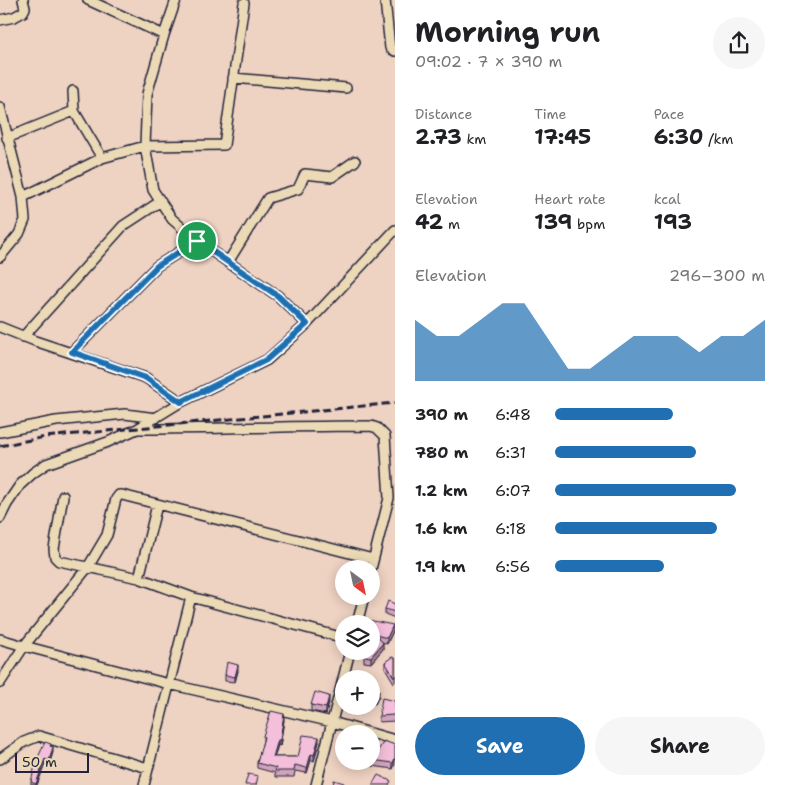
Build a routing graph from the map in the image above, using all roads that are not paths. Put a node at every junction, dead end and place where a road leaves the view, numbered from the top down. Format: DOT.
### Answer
graph roads {
  1 [pos="23,0"];
  2 [pos="88,0"];
  3 [pos="176,0"];
  4 [pos="385,0"];
  5 [pos="244,3"];
  6 [pos="0,20"];
  7 [pos="164,35"];
  8 [pos="395,51"];
  9 [pos="233,78"];
  10 [pos="346,88"];
  11 [pos="73,91"];
  12 [pos="0,107"];
  13 [pos="74,111"];
  14 [pos="7,138"];
  15 [pos="146,146"];
  16 [pos="102,158"];
  17 [pos="354,161"];
  18 [pos="23,197"];
  19 [pos="161,201"];
  20 [pos="395,230"];
  21 [pos="197,241"];
  22 [pos="0,257"];
  23 [pos="228,262"];
  24 [pos="307,324"];
  25 [pos="0,328"];
  26 [pos="23,336"];
  27 [pos="72,352"];
  28 [pos="181,402"];
  29 [pos="156,418"];
  30 [pos="137,429"];
  31 [pos="0,432"];
  32 [pos="62,496"];
  33 [pos="157,505"];
  34 [pos="0,518"];
  35 [pos="357,560"];
  36 [pos="373,560"];
  37 [pos="88,567"];
  38 [pos="139,578"];
  39 [pos="191,597"];
  40 [pos="335,636"];
  41 [pos="0,639"];
  42 [pos="24,646"];
  43 [pos="348,660"];
  44 [pos="0,683"];
  45 [pos="169,684"];
  46 [pos="332,722"];
  47 [pos="395,740"];
  48 [pos="0,759"];
  49 [pos="148,768"];
  50 [pos="144,785"];
  51 [pos="316,785"];
  1 -- 6 [label="street"];
  2 -- 7 [label="street"];
  3 -- 7 [label="street"];
  4 -- 8 [label="street"];
  5 -- 9 [label="street"];
  7 -- 15 [label="street"];
  9 -- 10 [label="street"];
  9 -- 15 [label="street"];
  11 -- 13 [label="street"];
  12 -- 14 [label="street"];
  13 -- 14 [label="street"];
  13 -- 16 [label="street"];
  14 -- 18 [label="street"];
  15 -- 16 [label="street"];
  15 -- 19 [label="street"];
  16 -- 18 [label="street"];
  17 -- 23 [label="street"];
  18 -- 22 [label="street"];
  19 -- 21 [label="street"];
  19 -- 26 [label="street"];
  20 -- 24 [label="street"];
  21 -- 23 [label="street"];
  21 -- 27 [label="street"];
  23 -- 24 [label="street"];
  24 -- 28 [label="street"];
  25 -- 26 [label="street"];
  26 -- 27 [label="street"];
  27 -- 28 [label="street"];
  28 -- 29 [label="street"];
  29 -- 30 [label="street"];
  29 -- 31 [label="street"];
  30 -- 34 [label="street"];
  30 -- 36 [label="street"];
  32 -- 37 [label="street"];
  33 -- 35 [label="street"];
  33 -- 37 [label="street"];
  33 -- 38 [label="street"];
  37 -- 38 [label="street"];
  37 -- 42 [label="street"];
  38 -- 39 [label="street"];
  39 -- 40 [label="street"];
  39 -- 45 [label="street"];
  41 -- 42 [label="street"];
  42 -- 44 [label="street"];
  42 -- 45 [label="street"];
  43 -- 46 [label="street"];
  45 -- 46 [label="street"];
  45 -- 49 [label="street"];
  46 -- 47 [label="street"];
  46 -- 51 [label="street"];
  48 -- 49 [label="street"];
  49 -- 50 [label="street"];
}
